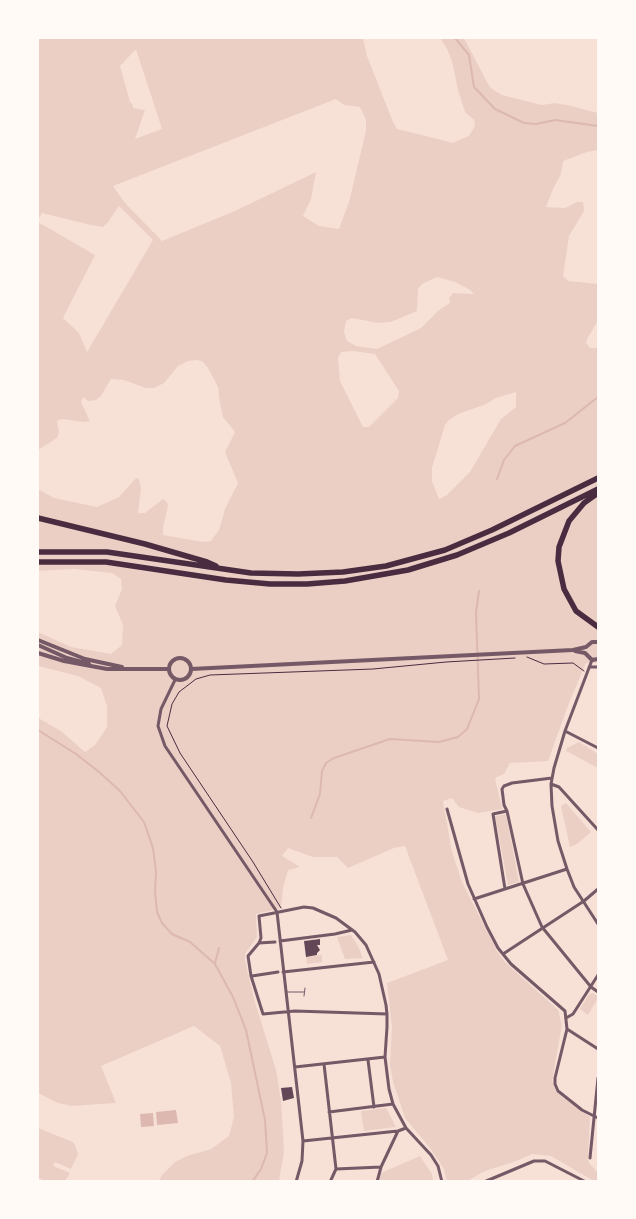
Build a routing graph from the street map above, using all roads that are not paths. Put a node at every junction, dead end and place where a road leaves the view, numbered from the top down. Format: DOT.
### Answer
graph roads {
  1 [pos="598,478"];
  2 [pos="598,489"];
  3 [pos="598,493"];
  4 [pos="38,518"];
  5 [pos="38,552"];
  6 [pos="38,562"];
  7 [pos="222,569"];
  8 [pos="598,628"];
  9 [pos="38,640"];
  10 [pos="598,642"];
  11 [pos="38,645"];
  12 [pos="586,647"];
  13 [pos="573,650"];
  14 [pos="38,653"];
  15 [pos="585,653"];
  16 [pos="592,660"];
  17 [pos="598,660"];
  18 [pos="589,667"];
  19 [pos="598,667"];
  20 [pos="103,668"];
  21 [pos="169,669"];
  22 [pos="191,669"];
  23 [pos="134,670"];
  24 [pos="175,680"];
  25 [pos="565,732"];
  26 [pos="598,748"];
  27 [pos="552,778"];
  28 [pos="551,784"];
  29 [pos="447,809"];
  30 [pos="507,811"];
  31 [pos="598,830"];
  32 [pos="568,869"];
  33 [pos="522,884"];
  34 [pos="506,889"];
  35 [pos="598,889"];
  36 [pos="474,899"];
  37 [pos="584,901"];
  38 [pos="277,912"];
  39 [pos="598,924"];
  40 [pos="542,927"];
  41 [pos="353,930"];
  42 [pos="280,941"];
  43 [pos="275,942"];
  44 [pos="259,943"];
  45 [pos="503,954"];
  46 [pos="374,962"];
  47 [pos="278,972"];
  48 [pos="283,972"];
  49 [pos="598,975"];
  50 [pos="251,976"];
  51 [pos="591,987"];
  52 [pos="305,988"];
  53 [pos="286,992"];
  54 [pos="304,992"];
  55 [pos="598,992"];
  56 [pos="304,996"];
  57 [pos="288,1012"];
  58 [pos="387,1014"];
  59 [pos="566,1018"];
  60 [pos="567,1028"];
  61 [pos="598,1049"];
  62 [pos="385,1056"];
  63 [pos="368,1060"];
  64 [pos="324,1064"];
  65 [pos="294,1067"];
  66 [pos="598,1078"];
  67 [pos="393,1104"];
  68 [pos="374,1107"];
  69 [pos="329,1112"];
  70 [pos="597,1118"];
  71 [pos="406,1128"];
  72 [pos="398,1131"];
  73 [pos="332,1138"];
  74 [pos="303,1141"];
  75 [pos="590,1158"];
  76 [pos="380,1168"];
  77 [pos="336,1169"];
  78 [pos="296,1182"];
  79 [pos="330,1182"];
  80 [pos="377,1182"];
  81 [pos="442,1182"];
  82 [pos="484,1182"];
  83 [pos="586,1182"];
  1 -- 7 [label="highway"];
  2 -- 6 [label="highway"];
  3 -- 8 [label="highway"];
  4 -- 7 [label="highway"];
  5 -- 7 [label="highway"];
  9 -- 23 [label="street"];
  10 -- 12 [label="street"];
  11 -- 20 [label="street"];
  12 -- 13 [label="street"];
  12 -- 15 [label="street"];
  13 -- 15 [label="street"];
  13 -- 22 [label="street"];
  14 -- 20 [label="street"];
  15 -- 16 [label="street"];
  16 -- 17 [label="street"];
  16 -- 18 [label="street"];
  18 -- 19 [label="street"];
  18 -- 25 [label="street"];
  20 -- 23 [label="street"];
  21 -- 22 [label="street"];
  21 -- 23 [label="street"];
  21 -- 24 [label="street"];
  22 -- 24 [label="street"];
  24 -- 38 [label="street"];
  25 -- 26 [label="street"];
  25 -- 27 [label="street"];
  27 -- 28 [label="street"];
  27 -- 30 [label="street"];
  28 -- 31 [label="street"];
  28 -- 32 [label="street"];
  29 -- 36 [label="street"];
  30 -- 33 [label="street"];
  30 -- 34 [label="street"];
  32 -- 33 [label="street"];
  32 -- 37 [label="street"];
  33 -- 34 [label="street"];
  33 -- 40 [label="street"];
  34 -- 36 [label="street"];
  35 -- 37 [label="street"];
  36 -- 45 [label="street"];
  37 -- 39 [label="street"];
  37 -- 40 [label="street"];
  38 -- 41 [label="street"];
  38 -- 42 [label="street"];
  38 -- 44 [label="street"];
  40 -- 45 [label="street"];
  40 -- 51 [label="street"];
  41 -- 42 [label="street"];
  41 -- 46 [label="street"];
  42 -- 48 [label="street"];
  43 -- 44 [label="street"];
  44 -- 50 [label="street"];
  45 -- 59 [label="street"];
  46 -- 48 [label="street"];
  46 -- 58 [label="street"];
  47 -- 50 [label="street"];
  48 -- 53 [label="street"];
  49 -- 51 [label="street"];
  50 -- 57 [label="street"];
  51 -- 55 [label="street"];
  51 -- 59 [label="street"];
  52 -- 54 [label="lane"];
  53 -- 54 [label="lane"];
  53 -- 57 [label="street"];
  54 -- 56 [label="lane"];
  57 -- 58 [label="street"];
  57 -- 65 [label="street"];
  58 -- 62 [label="street"];
  59 -- 60 [label="street"];
  60 -- 61 [label="street"];
  60 -- 70 [label="street"];
  62 -- 63 [label="street"];
  62 -- 67 [label="street"];
  63 -- 64 [label="street"];
  63 -- 68 [label="street"];
  64 -- 65 [label="street"];
  64 -- 69 [label="street"];
  65 -- 74 [label="street"];
  66 -- 70 [label="street"];
  67 -- 68 [label="street"];
  67 -- 71 [label="street"];
  68 -- 69 [label="street"];
  69 -- 73 [label="street"];
  70 -- 75 [label="street"];
  71 -- 72 [label="street"];
  71 -- 81 [label="street"];
  72 -- 73 [label="street"];
  72 -- 76 [label="street"];
  73 -- 74 [label="street"];
  73 -- 77 [label="street"];
  74 -- 78 [label="street"];
  76 -- 77 [label="street"];
  76 -- 80 [label="street"];
  77 -- 79 [label="street"];
  82 -- 83 [label="street"];
}
